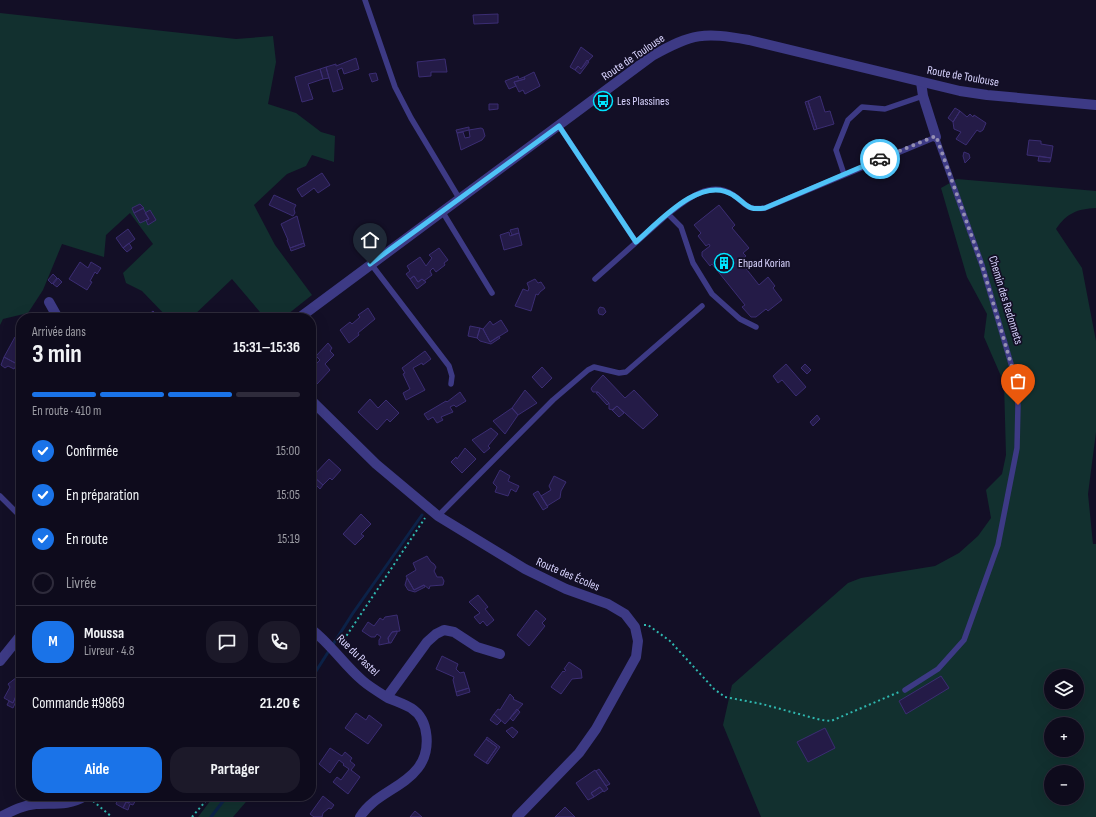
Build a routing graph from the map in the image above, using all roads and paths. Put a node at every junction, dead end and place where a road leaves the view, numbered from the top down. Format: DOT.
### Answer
graph roads {
  1 [pos="365,0"];
  2 [pos="921,82"];
  3 [pos="923,96"];
  4 [pos="1096,105"];
  5 [pos="559,126"];
  6 [pos="936,136"];
  7 [pos="844,174"];
  8 [pos="459,198"];
  9 [pos="442,211"];
  10 [pos="668,214"];
  11 [pos="636,242"];
  12 [pos="370,264"];
  13 [pos="595,279"];
  14 [pos="492,293"];
  15 [pos="49,302"];
  16 [pos="702,306"];
  17 [pos="55,313"];
  18 [pos="306,313"];
  19 [pos="756,327"];
  20 [pos="451,384"];
  21 [pos="316,405"];
  22 [pos="0,496"];
  23 [pos="16,512"];
  24 [pos="434,513"];
  25 [pos="635,627"];
  26 [pos="316,634"];
  27 [pos="16,642"];
  28 [pos="333,649"];
  29 [pos="500,654"];
  30 [pos="0,661"];
  31 [pos="905,690"];
  32 [pos="387,697"];
  33 [pos="78,801"];
  34 [pos="93,801"];
  35 [pos="206,801"];
  36 [pos="0,817"];
  37 [pos="112,817"];
  38 [pos="192,817"];
  39 [pos="360,817"];
  40 [pos="517,817"];
  1 -- 8 [label="lane"];
  2 -- 3 [label="street, Chemin des Redonnets"];
  2 -- 4 [label="street, Route de Toulouse"];
  2 -- 5 [label="street, Route de Toulouse"];
  3 -- 6 [label="street, Chemin des Redonnets"];
  3 -- 7 [label="lane"];
  5 -- 8 [label="street, Route de Toulouse"];
  5 -- 11 [label="lane"];
  6 -- 7 [label="lane"];
  6 -- 31 [label="lane, Chemin des Redonnets"];
  7 -- 10 [label="lane"];
  8 -- 9 [label="street, Route de Toulouse"];
  9 -- 12 [label="street, Route de Toulouse"];
  9 -- 14 [label="lane"];
  10 -- 11 [label="lane"];
  10 -- 19 [label="lane"];
  11 -- 13 [label="lane"];
  12 -- 18 [label="street, Route de Toulouse"];
  12 -- 20 [label="lane"];
  15 -- 17 [label="street"];
  16 -- 24 [label="lane"];
  21 -- 24 [label="street, Route des Écoles"];
  22 -- 23 [label="lane"];
  24 -- 25 [label="street, Route des Écoles"];
  24 -- 28 [label="path"];
  25 -- 31 [label="path"];
  25 -- 40 [label="street"];
  26 -- 28 [label="street, Rue du Pastel"];
  27 -- 30 [label="street"];
  28 -- 32 [label="street, Rue du Pastel"];
  29 -- 32 [label="street"];
  32 -- 39 [label="street, Rue du Pastel"];
  33 -- 36 [label="street"];
  34 -- 37 [label="path"];
  35 -- 38 [label="path"];
}
